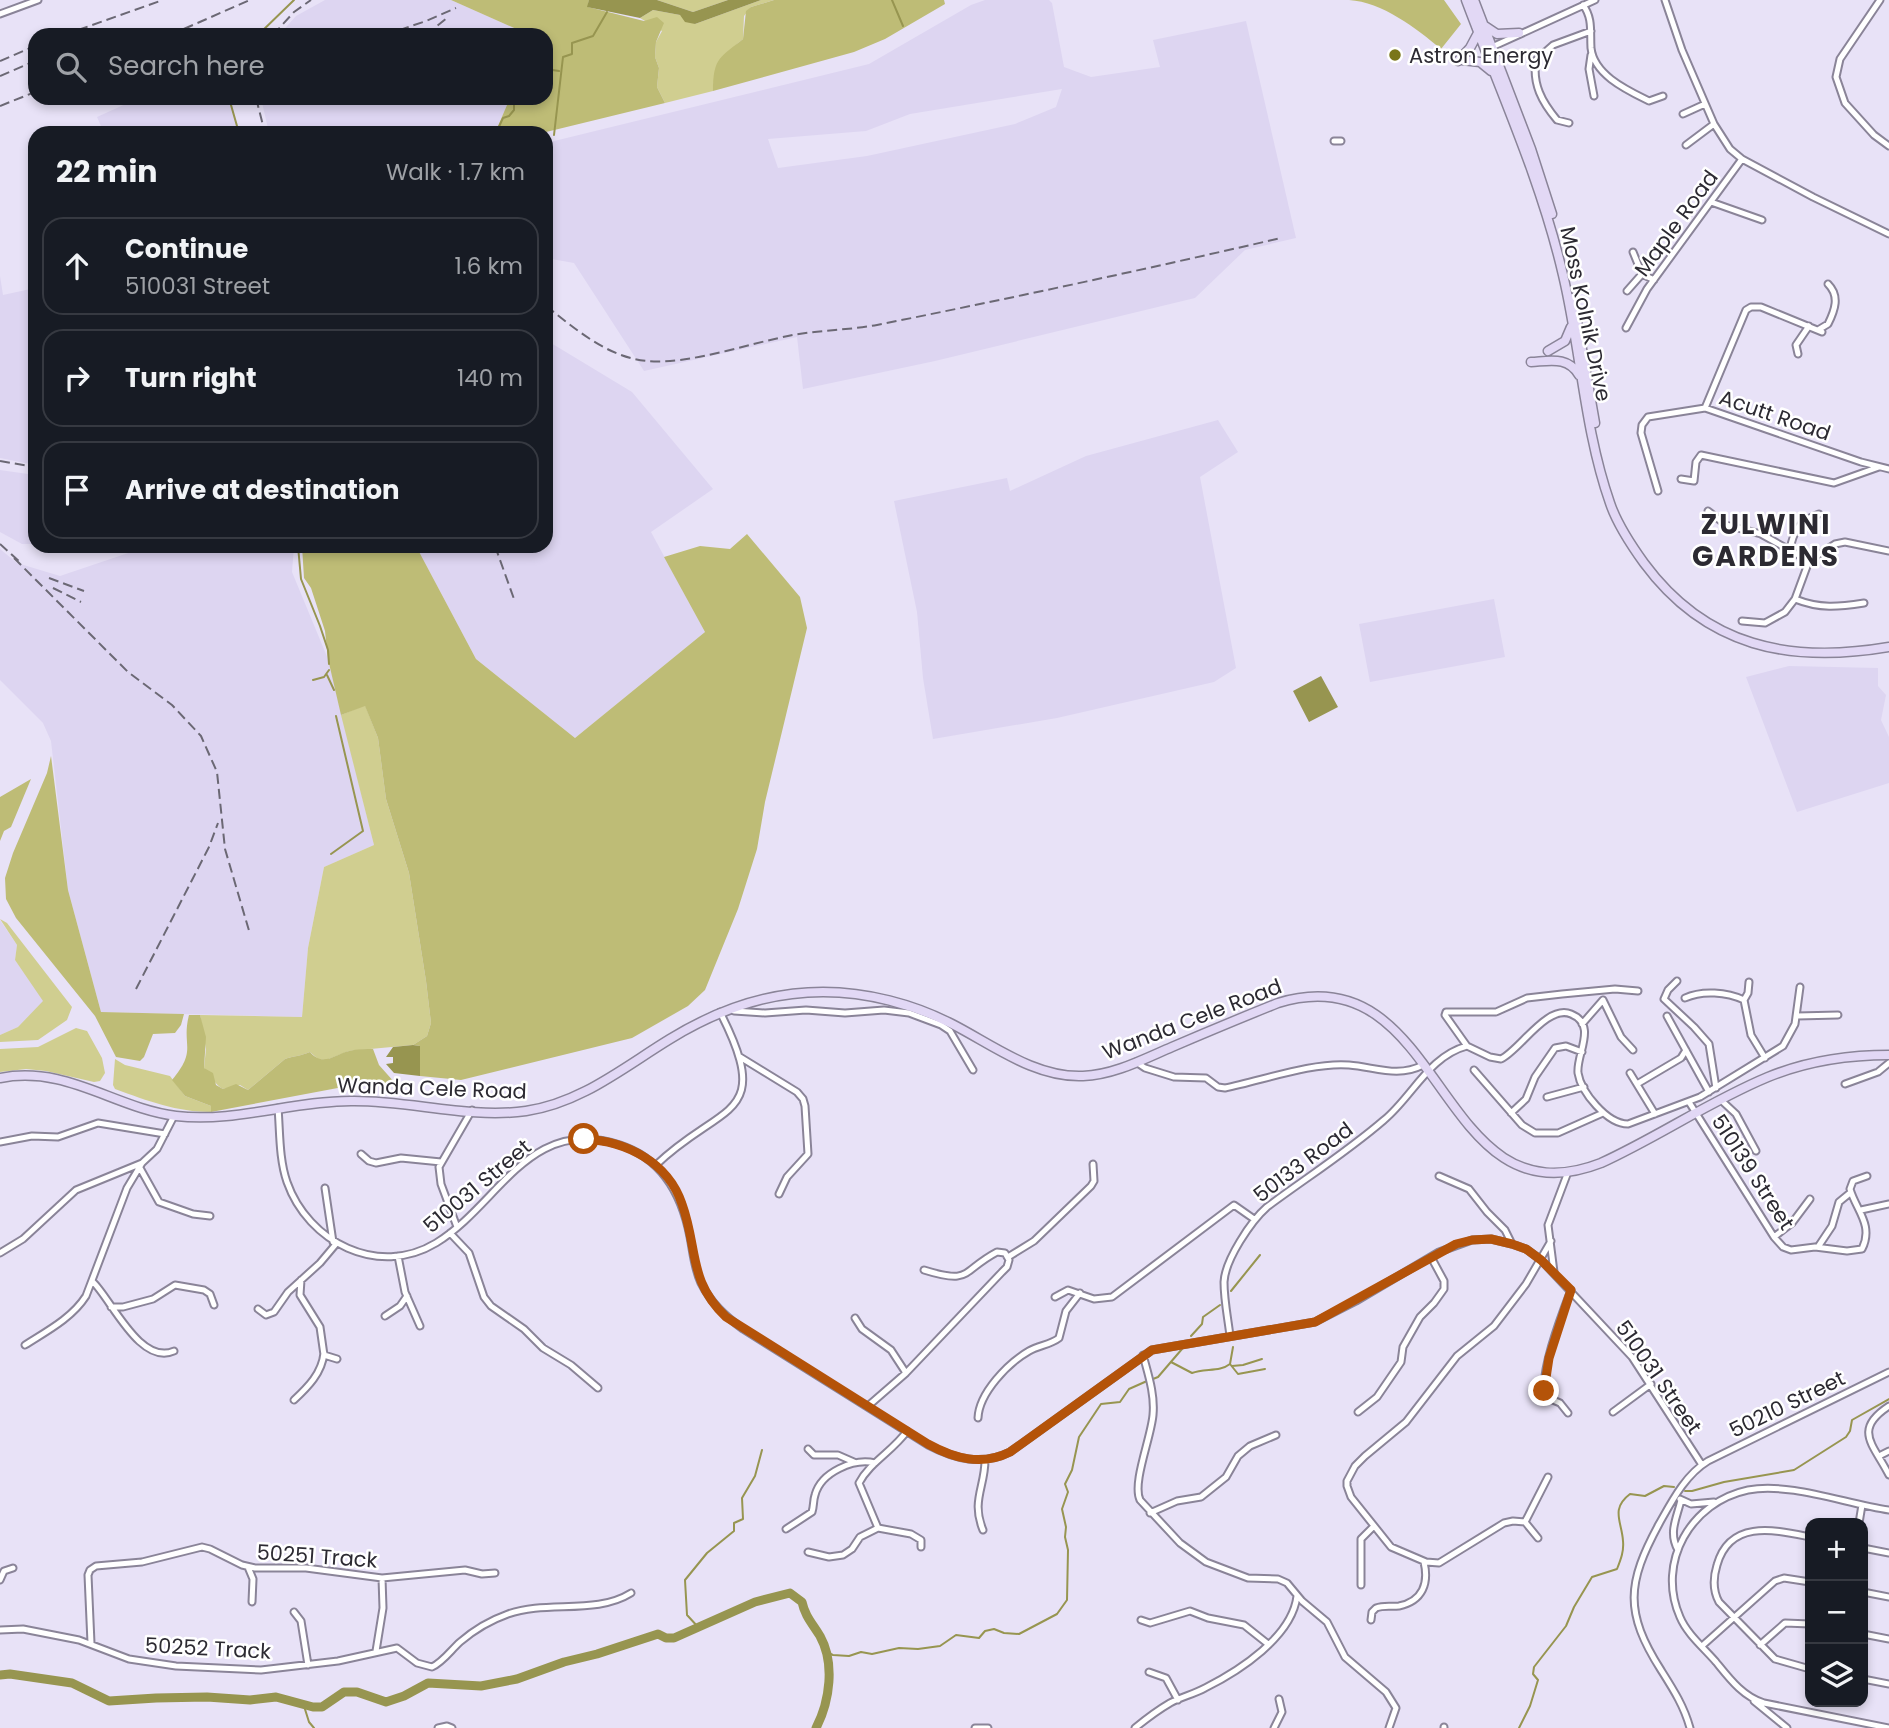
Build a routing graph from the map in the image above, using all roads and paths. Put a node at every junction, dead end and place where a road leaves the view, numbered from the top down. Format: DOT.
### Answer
graph roads {
  1 [pos="38,0"];
  2 [pos="1466,0"];
  3 [pos="1474,0"];
  4 [pos="1595,0"];
  5 [pos="1665,0"];
  6 [pos="1880,0"];
  7 [pos="1583,5"];
  8 [pos="0,14"];
  9 [pos="1483,24"];
  10 [pos="1591,31"];
  11 [pos="1478,33"];
  12 [pos="1519,33"];
  13 [pos="1492,47"];
  14 [pos="1591,48"];
  15 [pos="1495,76"];
  16 [pos="1594,96"];
  17 [pos="1663,96"];
  18 [pos="1705,104"];
  19 [pos="1683,114"];
  20 [pos="1569,123"];
  21 [pos="1714,124"];
  22 [pos="1686,145"];
  23 [pos="1889,146"];
  24 [pos="1742,159"];
  25 [pos="1711,202"];
  26 [pos="1762,220"];
  27 [pos="1889,234"];
  28 [pos="1633,252"];
  29 [pos="1642,274"];
  30 [pos="1654,280"];
  31 [pos="1828,284"];
  32 [pos="1627,291"];
  33 [pos="1572,321"];
  34 [pos="1809,326"];
  35 [pos="1626,328"];
  36 [pos="1548,351"];
  37 [pos="1798,354"];
  38 [pos="1531,362"];
  39 [pos="1583,380"];
  40 [pos="1705,408"];
  41 [pos="1879,467"];
  42 [pos="1889,469"];
  43 [pos="1681,479"];
  44 [pos="1658,491"];
  45 [pos="1708,511"];
  46 [pos="1819,514"];
  47 [pos="1617,519"];
  48 [pos="1790,550"];
  49 [pos="1889,551"];
  50 [pos="1809,561"];
  51 [pos="1795,600"];
  52 [pos="1864,603"];
  53 [pos="1742,621"];
  54 [pos="1889,647"];
  55 [pos="1677,981"];
  56 [pos="1749,982"];
  57 [pos="1800,987"];
  58 [pos="1606,990"];
  59 [pos="1638,991"];
  60 [pos="1685,998"];
  61 [pos="1603,1000"];
  62 [pos="1744,1000"];
  63 [pos="720,1014"];
  64 [pos="1838,1015"];
  65 [pos="1667,1016"];
  66 [pos="1797,1016"];
  67 [pos="1582,1024"];
  68 [pos="1467,1046"];
  69 [pos="1633,1050"];
  70 [pos="1686,1050"];
  71 [pos="1582,1052"];
  72 [pos="1889,1055"];
  73 [pos="740,1057"];
  74 [pos="1765,1058"];
  75 [pos="1136,1062"];
  76 [pos="1889,1063"];
  77 [pos="1425,1068"];
  78 [pos="973,1070"];
  79 [pos="1474,1070"];
  80 [pos="1630,1073"];
  81 [pos="0,1078"];
  82 [pos="1637,1084"];
  83 [pos="1845,1084"];
  84 [pos="1584,1087"];
  85 [pos="1716,1088"];
  86 [pos="1709,1092"];
  87 [pos="1547,1097"];
  88 [pos="1722,1101"];
  89 [pos="1689,1102"];
  90 [pos="278,1108"];
  91 [pos="472,1110"];
  92 [pos="1604,1113"];
  93 [pos="1511,1114"];
  94 [pos="1655,1114"];
  95 [pos="1697,1114"];
  96 [pos="174,1116"];
  97 [pos="166,1134"];
  98 [pos="0,1142"];
  99 [pos="1756,1150"];
  100 [pos="361,1154"];
  101 [pos="440,1162"];
  102 [pos="1093,1164"];
  103 [pos="141,1165"];
  104 [pos="656,1165"];
  105 [pos="1568,1172"];
  106 [pos="1439,1175"];
  107 [pos="1867,1176"];
  108 [pos="325,1188"];
  109 [pos="1850,1193"];
  110 [pos="779,1194"];
  111 [pos="1810,1199"];
  112 [pos="1889,1204"];
  113 [pos="1861,1210"];
  114 [pos="211,1216"];
  115 [pos="1254,1219"];
  116 [pos="457,1227"];
  117 [pos="450,1233"];
  118 [pos="1774,1237"];
  119 [pos="1551,1241"];
  120 [pos="335,1243"];
  121 [pos="1512,1244"];
  122 [pos="1818,1247"];
  123 [pos="0,1253"];
  124 [pos="398,1256"];
  125 [pos="1008,1257"];
  126 [pos="1432,1257"];
  127 [pos="1541,1260"];
  128 [pos="925,1270"];
  129 [pos="1554,1272"];
  130 [pos="301,1280"];
  131 [pos="93,1282"];
  132 [pos="1571,1290"];
  133 [pos="1080,1293"];
  134 [pos="407,1296"];
  135 [pos="1055,1297"];
  136 [pos="214,1305"];
  137 [pos="111,1307"];
  138 [pos="258,1309"];
  139 [pos="385,1317"];
  140 [pos="855,1318"];
  141 [pos="420,1326"];
  142 [pos="1230,1336"];
  143 [pos="25,1345"];
  144 [pos="174,1351"];
  145 [pos="324,1353"];
  146 [pos="1143,1355"];
  147 [pos="337,1359"];
  148 [pos="1889,1372"];
  149 [pos="906,1373"];
  150 [pos="1651,1384"];
  151 [pos="598,1388"];
  152 [pos="294,1400"];
  153 [pos="868,1406"];
  154 [pos="1889,1406"];
  155 [pos="1358,1412"];
  156 [pos="1614,1412"];
  157 [pos="1569,1413"];
  158 [pos="978,1418"];
  159 [pos="906,1431"];
  160 [pos="1276,1435"];
  161 [pos="807,1449"];
  162 [pos="1889,1451"];
  163 [pos="1879,1456"];
  164 [pos="985,1460"];
  165 [pos="854,1462"];
  166 [pos="875,1463"];
  167 [pos="1702,1465"];
  168 [pos="1889,1475"];
  169 [pos="1548,1477"];
  170 [pos="1678,1498"];
  171 [pos="1717,1501"];
  172 [pos="1862,1505"];
  173 [pos="1889,1510"];
  174 [pos="1150,1513"];
  175 [pos="1860,1518"];
  176 [pos="1525,1522"];
  177 [pos="1373,1527"];
  178 [pos="878,1528"];
  179 [pos="786,1529"];
  180 [pos="983,1530"];
  181 [pos="1805,1536"];
  182 [pos="1538,1538"];
  183 [pos="921,1547"];
  184 [pos="1868,1549"];
  185 [pos="1678,1550"];
  186 [pos="808,1552"];
  187 [pos="1889,1553"];
  188 [pos="1424,1562"];
  189 [pos="248,1567"];
  190 [pos="12,1569"];
  191 [pos="495,1573"];
  192 [pos="382,1578"];
  193 [pos="0,1580"];
  194 [pos="1805,1581"];
  195 [pos="1361,1585"];
  196 [pos="631,1593"];
  197 [pos="1868,1593"];
  198 [pos="1297,1596"];
  199 [pos="1889,1597"];
  200 [pos="252,1602"];
  201 [pos="294,1612"];
  202 [pos="1733,1618"];
  203 [pos="1141,1620"];
  204 [pos="1371,1620"];
  205 [pos="1805,1624"];
  206 [pos="0,1630"];
  207 [pos="1868,1635"];
  208 [pos="1889,1640"];
  209 [pos="91,1643"];
  210 [pos="1268,1644"];
  211 [pos="1760,1645"];
  212 [pos="1702,1646"];
  213 [pos="376,1651"];
  214 [pos="308,1665"];
  215 [pos="1805,1668"];
  216 [pos="1149,1672"];
  217 [pos="1868,1680"];
  218 [pos="1889,1684"];
  219 [pos="1749,1697"];
  220 [pos="1279,1699"];
  221 [pos="1178,1700"];
  222 [pos="1775,1718"];
  223 [pos="1391,1727"];
  224 [pos="438,1728"];
  225 [pos="452,1728"];
  226 [pos="975,1728"];
  227 [pos="988,1728"];
  228 [pos="1135,1728"];
  229 [pos="1274,1728"];
  230 [pos="1690,1728"];
  231 [pos="1776,1728"];
  232 [pos="1787,1728"];
  233 [pos="1889,1728"];
  1 -- 8 [label="street"];
  2 -- 11 [label="street, Moss Kolnik Drive"];
  3 -- 9 [label="street, Moss Kolnik Drive"];
  4 -- 7 [label="street"];
  5 -- 18 [label="street"];
  6 -- 23 [label="street"];
  7 -- 10 [label="street"];
  7 -- 12 [label="street"];
  9 -- 12 [label="street"];
  9 -- 13 [label="street, Moss Kolnik Drive"];
  10 -- 14 [label="street"];
  10 -- 20 [label="street"];
  11 -- 15 [label="street, Moss Kolnik Drive"];
  11 -- 15 [label="street"];
  12 -- 13 [label="street"];
  13 -- 47 [label="street, Moss Kolnik Drive"];
  14 -- 16 [label="street"];
  14 -- 17 [label="street"];
  15 -- 33 [label="street, Moss Kolnik Drive"];
  18 -- 19 [label="street"];
  18 -- 21 [label="street"];
  21 -- 22 [label="street"];
  21 -- 24 [label="street"];
  24 -- 25 [label="street, Maple Road"];
  24 -- 27 [label="street"];
  25 -- 26 [label="street"];
  25 -- 30 [label="street, Maple Road"];
  28 -- 29 [label="street"];
  29 -- 30 [label="street"];
  29 -- 32 [label="street"];
  30 -- 35 [label="street, Maple Road"];
  31 -- 34 [label="street"];
  33 -- 36 [label="street"];
  33 -- 39 [label="street, Moss Kolnik Drive"];
  34 -- 37 [label="street"];
  34 -- 40 [label="street"];
  38 -- 39 [label="street"];
  39 -- 47 [label="street, Moss Kolnik Drive"];
  40 -- 41 [label="street, Acutt Road"];
  40 -- 44 [label="street, Acutt Road"];
  41 -- 42 [label="street, Acutt Road"];
  41 -- 43 [label="street"];
  45 -- 48 [label="street"];
  46 -- 48 [label="street"];
  47 -- 54 [label="street, Moss Kolnik Drive"];
  48 -- 50 [label="street"];
  49 -- 50 [label="street"];
  50 -- 51 [label="street"];
  51 -- 52 [label="street"];
  51 -- 53 [label="street"];
  55 -- 85 [label="street"];
  56 -- 62 [label="street"];
  57 -- 66 [label="street"];
  58 -- 59 [label="street"];
  58 -- 61 [label="street"];
  58 -- 68 [label="street"];
  60 -- 62 [label="street"];
  61 -- 67 [label="street"];
  61 -- 69 [label="street"];
  62 -- 74 [label="street"];
  63 -- 73 [label="street"];
  63 -- 75 [label="street, Wanda Cele Road"];
  63 -- 78 [label="street"];
  63 -- 91 [label="street, Wanda Cele Road"];
  64 -- 66 [label="street"];
  65 -- 70 [label="street"];
  66 -- 74 [label="street"];
  67 -- 68 [label="street"];
  67 -- 71 [label="street"];
  68 -- 77 [label="street"];
  70 -- 82 [label="street"];
  70 -- 86 [label="street"];
  71 -- 84 [label="street"];
  71 -- 93 [label="street"];
  72 -- 88 [label="street, Wanda Cele Road"];
  73 -- 104 [label="street"];
  73 -- 110 [label="street"];
  74 -- 85 [label="street"];
  75 -- 77 [label="street"];
  75 -- 77 [label="street, Wanda Cele Road"];
  76 -- 83 [label="street"];
  77 -- 105 [label="street, Wanda Cele Road"];
  77 -- 115 [label="street, 50133 Road"];
  79 -- 93 [label="street"];
  80 -- 82 [label="street"];
  81 -- 96 [label="street, Wanda Cele Road"];
  82 -- 94 [label="street"];
  84 -- 87 [label="street"];
  84 -- 92 [label="street"];
  85 -- 86 [label="street"];
  86 -- 89 [label="street"];
  88 -- 95 [label="street, Wanda Cele Road"];
  88 -- 99 [label="street"];
  89 -- 94 [label="street"];
  89 -- 95 [label="street, 510139 Street"];
  90 -- 91 [label="street, Wanda Cele Road"];
  90 -- 96 [label="street, Wanda Cele Road"];
  90 -- 120 [label="street, 510031 Street"];
  91 -- 101 [label="street"];
  92 -- 93 [label="street"];
  92 -- 94 [label="street"];
  95 -- 105 [label="street, Wanda Cele Road"];
  95 -- 118 [label="street, 510139 Street"];
  96 -- 97 [label="street"];
  97 -- 98 [label="street"];
  97 -- 103 [label="street"];
  100 -- 101 [label="street"];
  101 -- 116 [label="street"];
  102 -- 125 [label="street"];
  103 -- 114 [label="street"];
  103 -- 123 [label="street"];
  103 -- 131 [label="street"];
  104 -- 116 [label="street, 510031 Street"];
  104 -- 153 [label="street, 510031 Street"];
  105 -- 119 [label="street"];
  106 -- 121 [label="street"];
  107 -- 109 [label="street"];
  108 -- 120 [label="street"];
  109 -- 113 [label="street, 510139 Street"];
  109 -- 122 [label="street"];
  111 -- 118 [label="street"];
  112 -- 113 [label="street"];
  113 -- 122 [label="street, 510139 Street"];
  115 -- 133 [label="street"];
  115 -- 142 [label="street, 50133 Road"];
  116 -- 117 [label="street, 510031 Street"];
  117 -- 124 [label="street, 510031 Street"];
  117 -- 151 [label="street"];
  118 -- 122 [label="street, 510139 Street"];
  119 -- 127 [label="street"];
  119 -- 129 [label="street"];
  120 -- 124 [label="street, 510031 Street"];
  120 -- 130 [label="street"];
  121 -- 126 [label="street, 510031 Street"];
  121 -- 127 [label="street, 510031 Street"];
  124 -- 134 [label="street"];
  125 -- 128 [label="street"];
  125 -- 149 [label="street"];
  126 -- 142 [label="street, 510031 Street"];
  126 -- 155 [label="street"];
  127 -- 129 [label="street, 510031 Street"];
  127 -- 177 [label="street"];
  129 -- 132 [label="street, 510031 Street"];
  130 -- 138 [label="street"];
  130 -- 145 [label="street"];
  131 -- 137 [label="street"];
  131 -- 143 [label="street"];
  132 -- 150 [label="street, 510031 Street"];
  132 -- 157 [label="street"];
  133 -- 135 [label="street"];
  133 -- 158 [label="street"];
  134 -- 139 [label="street"];
  134 -- 141 [label="street"];
  136 -- 137 [label="street"];
  137 -- 144 [label="street"];
  140 -- 149 [label="street"];
  142 -- 146 [label="street, 510031 Street"];
  145 -- 147 [label="street"];
  145 -- 152 [label="street"];
  146 -- 164 [label="street, 510031 Street"];
  146 -- 174 [label="street"];
  148 -- 167 [label="street, 50210 Street"];
  149 -- 153 [label="street"];
  150 -- 156 [label="street"];
  150 -- 167 [label="street, 510031 Street"];
  153 -- 159 [label="street, 510031 Street"];
  154 -- 163 [label="street"];
  159 -- 164 [label="street, 510031 Street"];
  159 -- 166 [label="street"];
  160 -- 174 [label="street"];
  161 -- 165 [label="street"];
  162 -- 163 [label="street"];
  163 -- 168 [label="street"];
  164 -- 180 [label="street"];
  165 -- 166 [label="street"];
  165 -- 179 [label="street"];
  166 -- 178 [label="street"];
  167 -- 170 [label="street, 50210 Street"];
  169 -- 176 [label="street"];
  170 -- 171 [label="street"];
  170 -- 185 [label="street"];
  170 -- 230 [label="street, 50210 Street"];
  171 -- 172 [label="street"];
  171 -- 185 [label="street"];
  172 -- 173 [label="street"];
  172 -- 175 [label="street"];
  174 -- 198 [label="street"];
  176 -- 182 [label="street"];
  176 -- 188 [label="street"];
  177 -- 188 [label="street"];
  177 -- 195 [label="street"];
  178 -- 183 [label="street"];
  178 -- 186 [label="street"];
  181 -- 202 [label="street"];
  184 -- 187 [label="street"];
  185 -- 212 [label="street"];
  188 -- 204 [label="street"];
  189 -- 192 [label="street, 50251 Track"];
  189 -- 200 [label="street"];
  189 -- 209 [label="street, 50251 Track"];
  190 -- 193 [label="street"];
  191 -- 192 [label="street, 50251 Track"];
  192 -- 213 [label="street"];
  194 -- 202 [label="street"];
  196 -- 213 [label="street, 50252 Track"];
  197 -- 199 [label="street"];
  198 -- 210 [label="street"];
  198 -- 223 [label="street"];
  201 -- 214 [label="street"];
  202 -- 211 [label="street"];
  202 -- 212 [label="street"];
  203 -- 210 [label="street"];
  205 -- 211 [label="street"];
  206 -- 209 [label="street, 50252 Track"];
  207 -- 208 [label="street"];
  209 -- 214 [label="street, 50252 Track"];
  210 -- 221 [label="street"];
  211 -- 215 [label="street"];
  212 -- 219 [label="street"];
  213 -- 214 [label="street, 50252 Track"];
  216 -- 221 [label="street"];
  217 -- 218 [label="street"];
  219 -- 222 [label="street"];
  219 -- 233 [label="street"];
  220 -- 229 [label="street"];
  221 -- 228 [label="street"];
  222 -- 231 [label="street"];
  222 -- 232 [label="street"];
  224 -- 225 [label="street"];
  226 -- 227 [label="street"];
}
